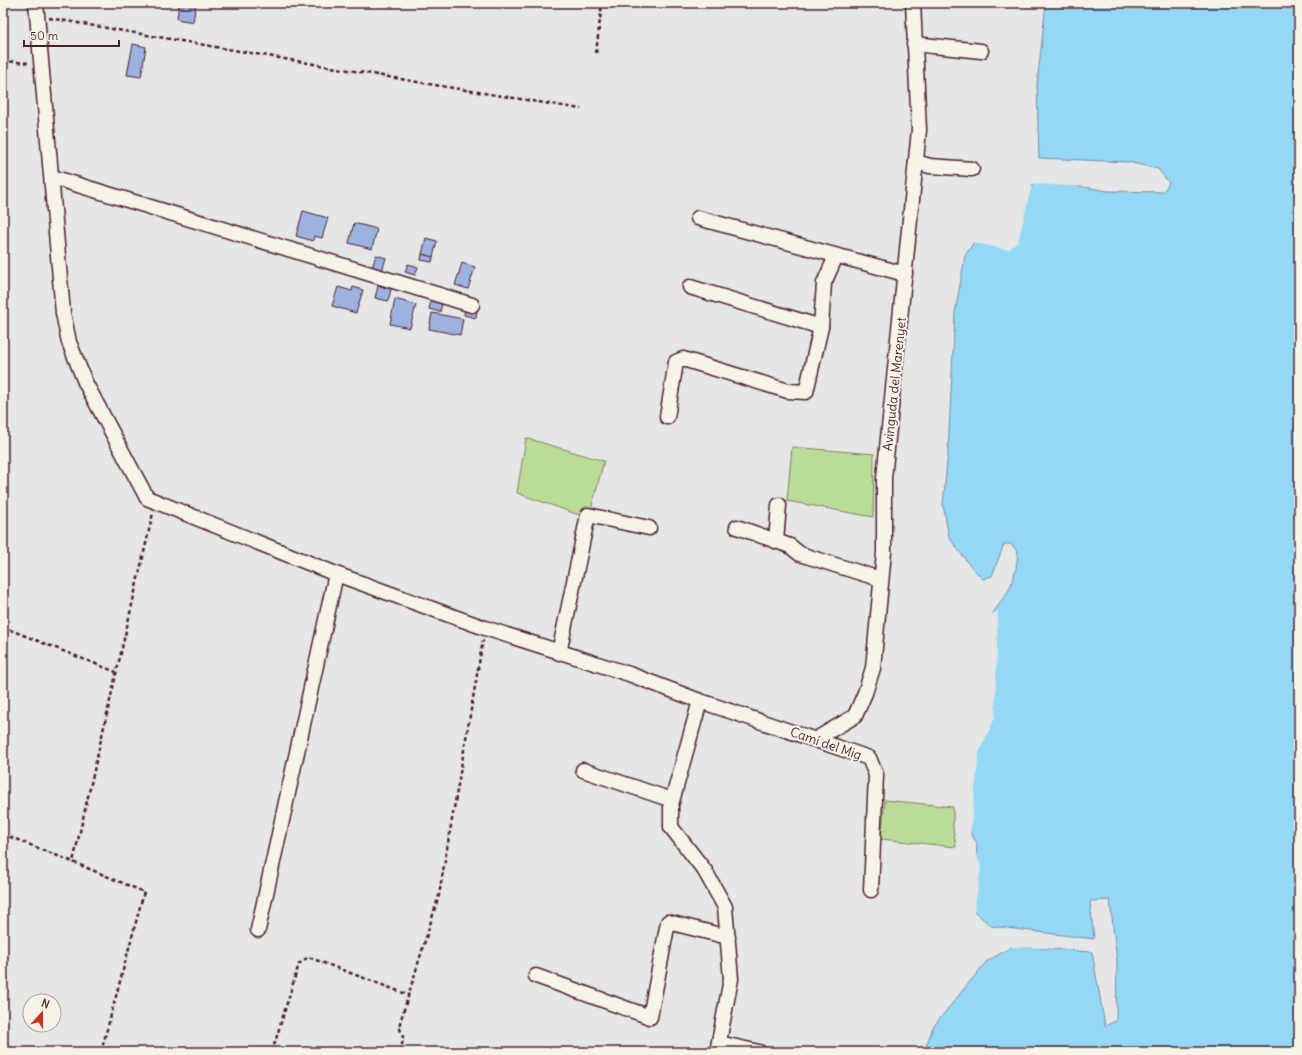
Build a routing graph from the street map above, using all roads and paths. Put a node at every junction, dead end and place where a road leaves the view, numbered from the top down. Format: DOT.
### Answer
graph roads {
  1 [pos="602,3"];
  2 [pos="913,3"];
  3 [pos="36,9"];
  4 [pos="914,44"];
  5 [pos="981,51"];
  6 [pos="596,53"];
  7 [pos="3,61"];
  8 [pos="41,65"];
  9 [pos="581,109"];
  10 [pos="916,162"];
  11 [pos="972,169"];
  12 [pos="52,177"];
  13 [pos="698,218"];
  14 [pos="836,256"];
  15 [pos="905,274"];
  16 [pos="690,287"];
  17 [pos="472,305"];
  18 [pos="821,327"];
  19 [pos="667,417"];
  20 [pos="156,501"];
  21 [pos="779,505"];
  22 [pos="737,527"];
  23 [pos="649,528"];
  24 [pos="776,541"];
  25 [pos="336,574"];
  26 [pos="880,579"];
  27 [pos="3,627"];
  28 [pos="485,628"];
  29 [pos="559,652"];
  30 [pos="116,672"];
  31 [pos="700,701"];
  32 [pos="816,740"];
  33 [pos="583,770"];
  34 [pos="672,800"];
  35 [pos="3,834"];
  36 [pos="73,862"];
  37 [pos="871,890"];
  38 [pos="258,930"];
  39 [pos="728,937"];
  40 [pos="536,976"];
  41 [pos="409,995"];
  42 [pos="718,1047"];
  43 [pos="101,1052"];
  44 [pos="272,1052"];
  45 [pos="401,1052"];
  46 [pos="759,1052"];
  1 -- 6 [label="path"];
  2 -- 4 [label="street, Avinguda del Marenyet"];
  3 -- 8 [label="street, Camí del Mig"];
  3 -- 9 [label="path"];
  4 -- 5 [label="street"];
  4 -- 10 [label="street, Avinguda del Marenyet"];
  7 -- 8 [label="path"];
  8 -- 12 [label="street, Camí del Mig"];
  10 -- 11 [label="street"];
  10 -- 15 [label="street, Avinguda del Marenyet"];
  12 -- 17 [label="street"];
  12 -- 20 [label="street, Camí del Mig"];
  13 -- 14 [label="street"];
  14 -- 15 [label="street"];
  14 -- 18 [label="street"];
  15 -- 26 [label="street, Avinguda del Marenyet"];
  16 -- 18 [label="street"];
  18 -- 19 [label="street"];
  20 -- 25 [label="street, Camí del Mig"];
  20 -- 30 [label="path"];
  21 -- 24 [label="street"];
  22 -- 24 [label="street"];
  23 -- 29 [label="street"];
  24 -- 26 [label="street"];
  25 -- 28 [label="street, Camí del Mig"];
  25 -- 38 [label="street"];
  26 -- 32 [label="street, Avinguda del Marenyet"];
  27 -- 30 [label="path"];
  28 -- 29 [label="street, Camí del Mig"];
  28 -- 41 [label="path"];
  29 -- 31 [label="street, Camí del Mig"];
  30 -- 36 [label="path"];
  31 -- 32 [label="street, Camí del Mig"];
  31 -- 34 [label="street"];
  32 -- 37 [label="street, Camí del Mig"];
  33 -- 34 [label="street"];
  34 -- 39 [label="street"];
  35 -- 36 [label="path"];
  36 -- 43 [label="path"];
  39 -- 40 [label="street"];
  39 -- 42 [label="street"];
  41 -- 44 [label="path"];
  41 -- 45 [label="path"];
  42 -- 46 [label="street"];
}
